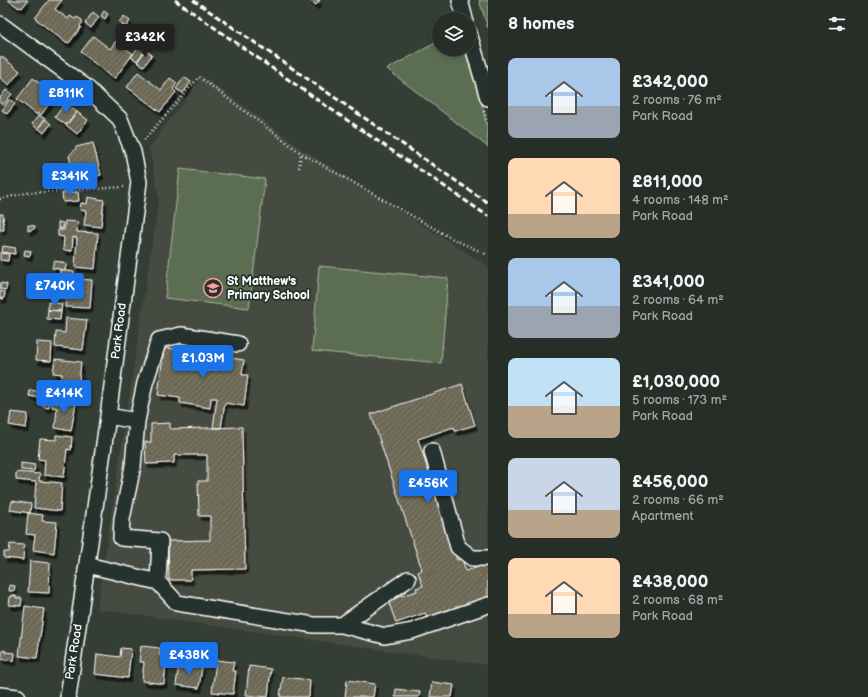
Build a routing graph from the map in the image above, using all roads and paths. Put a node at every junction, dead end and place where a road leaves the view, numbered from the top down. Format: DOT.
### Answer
graph roads {
  1 [pos="460,0"];
  2 [pos="463,12"];
  3 [pos="0,24"];
  4 [pos="476,56"];
  5 [pos="488,98"];
  6 [pos="133,152"];
  7 [pos="301,153"];
  8 [pos="299,168"];
  9 [pos="138,186"];
  10 [pos="0,198"];
  11 [pos="488,255"];
  12 [pos="238,344"];
  13 [pos="108,416"];
  14 [pos="137,421"];
  15 [pos="432,451"];
  16 [pos="488,558"];
  17 [pos="87,566"];
  18 [pos="408,579"];
  19 [pos="158,582"];
  20 [pos="488,605"];
  21 [pos="342,625"];
  22 [pos="0,694"];
  23 [pos="18,697"];
  24 [pos="68,697"];
  1 -- 2 [label="street"];
  3 -- 6 [label="street, Park Road"];
  4 -- 5 [label="street"];
  6 -- 7 [label="path"];
  6 -- 9 [label="street, Park Road"];
  7 -- 8 [label="path"];
  7 -- 11 [label="path"];
  9 -- 10 [label="path"];
  9 -- 13 [label="street, Park Road"];
  12 -- 14 [label="street"];
  13 -- 14 [label="street"];
  13 -- 17 [label="street, Park Road"];
  14 -- 19 [label="street"];
  15 -- 16 [label="street"];
  17 -- 19 [label="street"];
  17 -- 24 [label="street, Park Road"];
  18 -- 21 [label="street"];
  19 -- 21 [label="street"];
  20 -- 21 [label="street"];
  22 -- 23 [label="street"];
}
